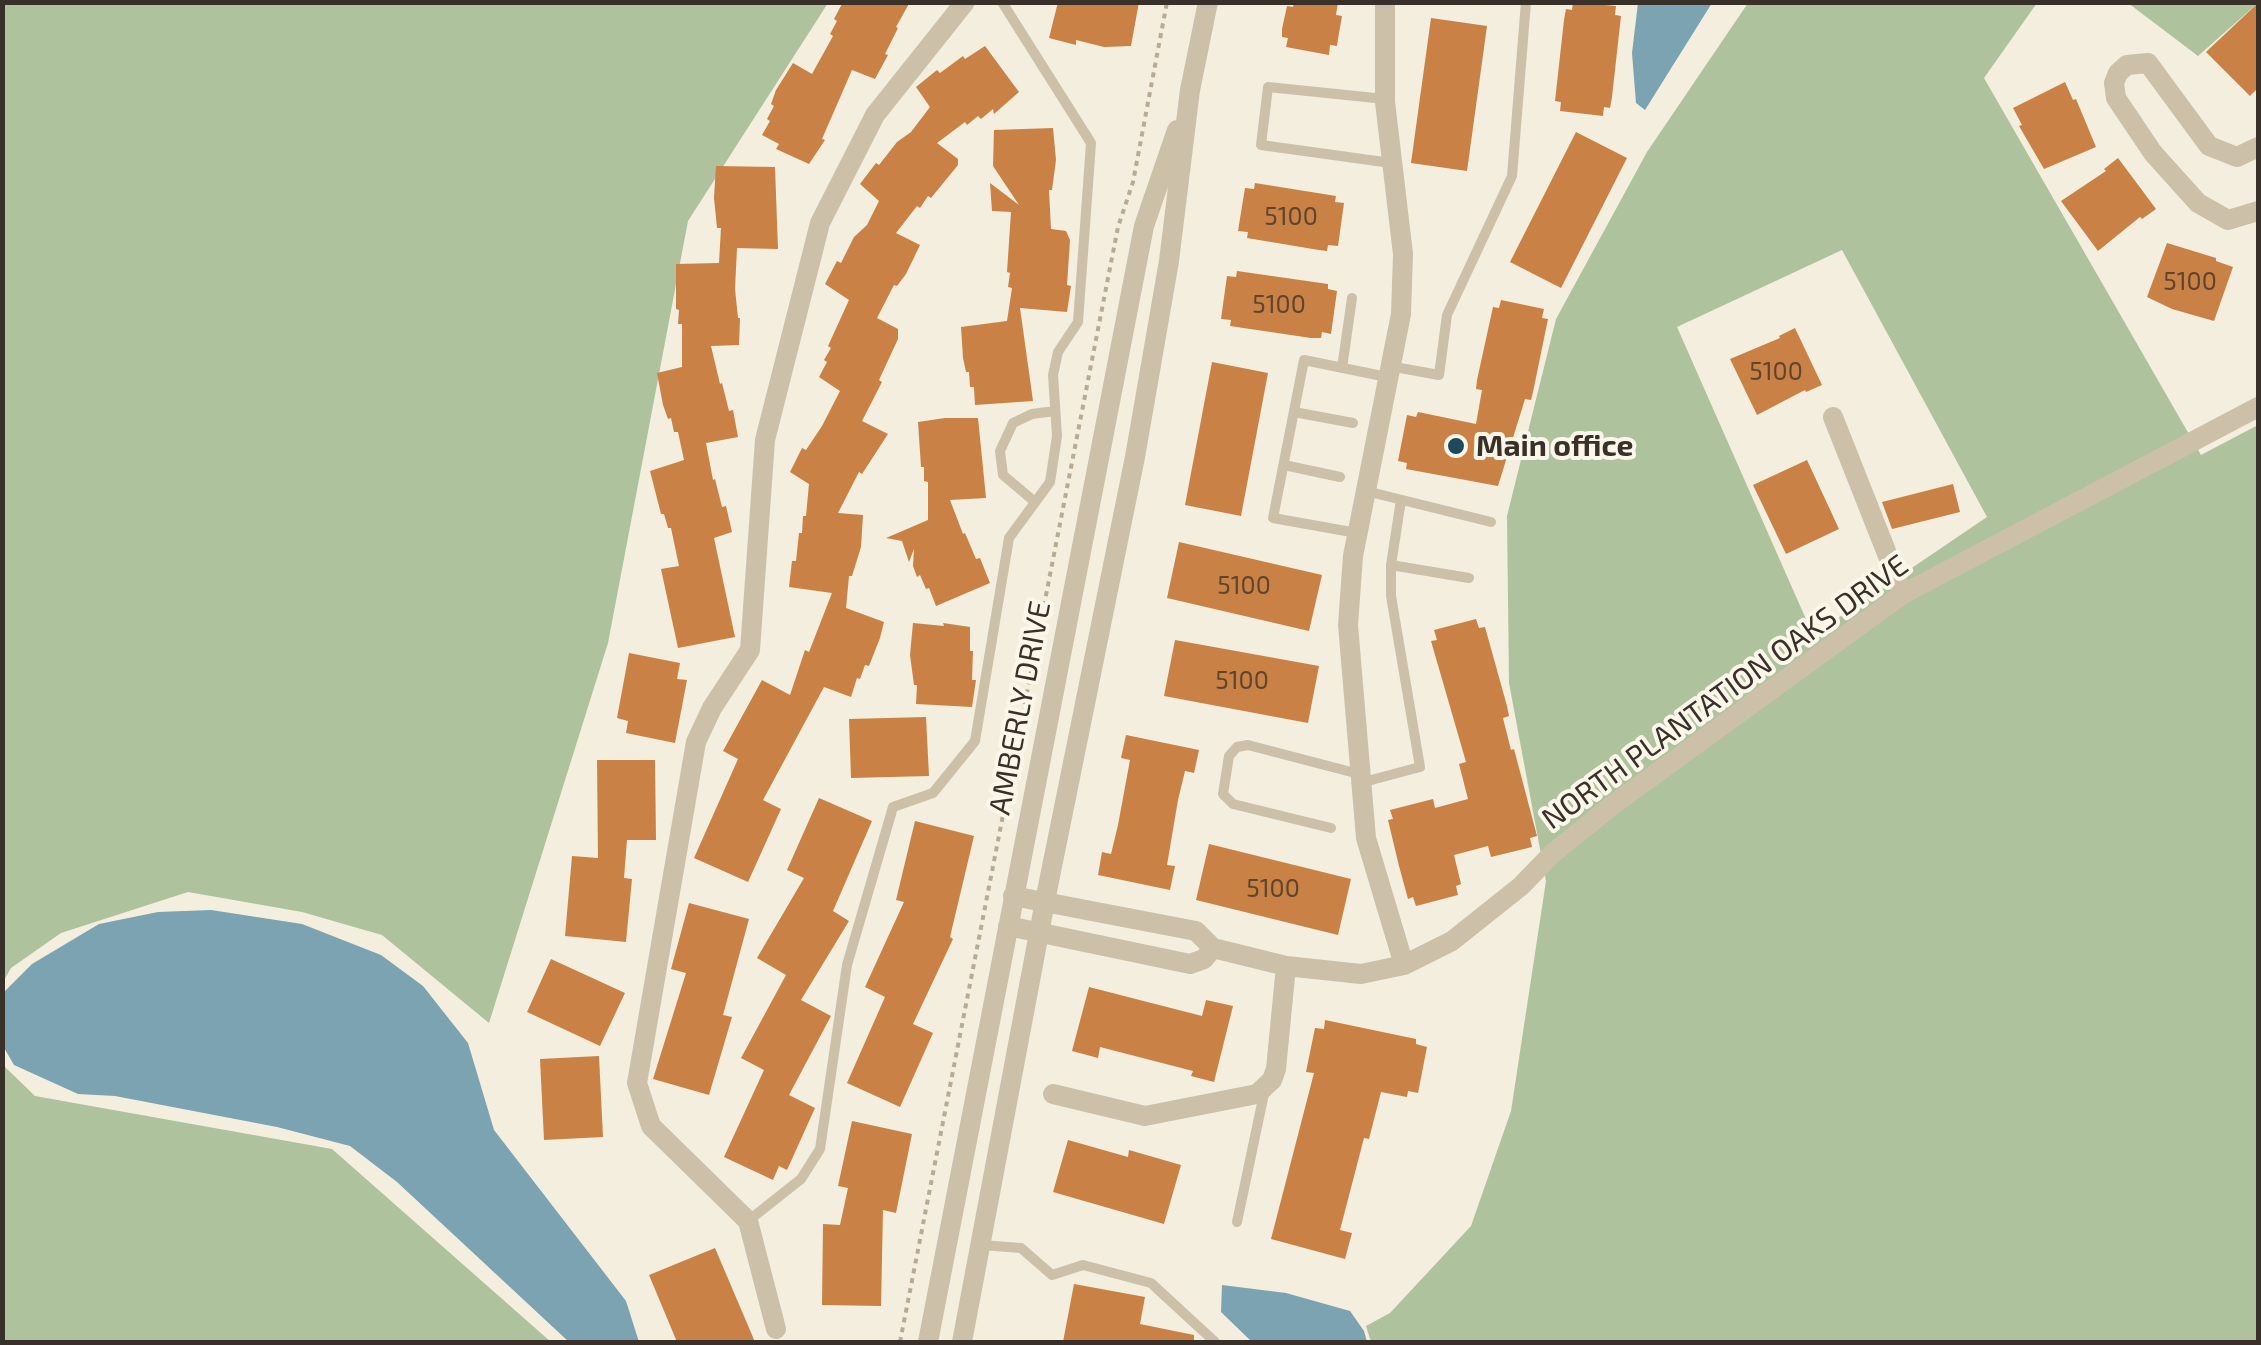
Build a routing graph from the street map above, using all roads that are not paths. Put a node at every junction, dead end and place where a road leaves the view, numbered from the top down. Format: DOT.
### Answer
graph roads {
  1 [pos="966,2"];
  2 [pos="1002,2"];
  3 [pos="1208,2"];
  4 [pos="1384,2"];
  5 [pos="1526,2"];
  6 [pos="1190,90"];
  7 [pos="1385,98"];
  8 [pos="2258,148"];
  9 [pos="1390,164"];
  10 [pos="2258,211"];
  11 [pos="1352,298"];
  12 [pos="1342,368"];
  13 [pos="1388,372"];
  14 [pos="2258,408"];
  15 [pos="1054,410"];
  16 [pos="1294,412"];
  17 [pos="1832,417"];
  18 [pos="1353,423"];
  19 [pos="1284,465"];
  20 [pos="1340,478"];
  21 [pos="1365,490"];
  22 [pos="1401,500"];
  23 [pos="1034,502"];
  24 [pos="1491,522"];
  25 [pos="1357,533"];
  26 [pos="1391,565"];
  27 [pos="1469,578"];
  28 [pos="1903,594"];
  29 [pos="1360,779"];
  30 [pos="1331,828"];
  31 [pos="1014,896"];
  32 [pos="1045,901"];
  33 [pos="1008,926"];
  34 [pos="1039,932"];
  35 [pos="1213,948"];
  36 [pos="1404,965"];
  37 [pos="1286,966"];
  38 [pos="1266,1088"];
  39 [pos="1053,1094"];
  40 [pos="748,1221"];
  41 [pos="1237,1222"];
  42 [pos="981,1245"];
  43 [pos="777,1336"];
  44 [pos="794,1342"];
  45 [pos="928,1342"];
  46 [pos="962,1342"];
  47 [pos="1214,1342"];
  1 -- 40 [label="street"];
  2 -- 15 [label="lane"];
  3 -- 6 [label="street, AMBERLY DRIVE"];
  4 -- 7 [label="street"];
  5 -- 13 [label="lane"];
  6 -- 31 [label="street, AMBERLY DRIVE"];
  6 -- 32 [label="street, AMBERLY DRIVE"];
  7 -- 9 [label="street"];
  7 -- 9 [label="lane"];
  8 -- 10 [label="street"];
  9 -- 13 [label="street"];
  11 -- 12 [label="lane"];
  12 -- 13 [label="lane"];
  12 -- 16 [label="lane"];
  13 -- 21 [label="street"];
  14 -- 28 [label="street, NORTH PLANTATION OAKS DRIVE"];
  15 -- 23 [label="lane"];
  15 -- 23 [label="lane"];
  16 -- 18 [label="lane"];
  16 -- 19 [label="lane"];
  17 -- 28 [label="street"];
  19 -- 20 [label="lane"];
  19 -- 25 [label="lane"];
  21 -- 22 [label="lane"];
  21 -- 25 [label="street"];
  22 -- 24 [label="lane"];
  22 -- 26 [label="lane"];
  23 -- 40 [label="lane"];
  25 -- 29 [label="street"];
  26 -- 27 [label="lane"];
  26 -- 29 [label="lane"];
  28 -- 36 [label="street, NORTH PLANTATION OAKS DRIVE"];
  29 -- 30 [label="lane"];
  29 -- 36 [label="street"];
  31 -- 32 [label="street, NORTH PLANTATION OAKS DRIVE"];
  31 -- 33 [label="street, AMBERLY DRIVE"];
  32 -- 34 [label="street, AMBERLY DRIVE"];
  32 -- 35 [label="street, NORTH PLANTATION OAKS DRIVE"];
  33 -- 34 [label="street"];
  33 -- 45 [label="street, AMBERLY DRIVE"];
  34 -- 35 [label="street"];
  34 -- 42 [label="street, AMBERLY DRIVE"];
  35 -- 37 [label="street, NORTH PLANTATION OAKS DRIVE"];
  36 -- 37 [label="street, NORTH PLANTATION OAKS DRIVE"];
  37 -- 38 [label="street"];
  38 -- 39 [label="street"];
  38 -- 41 [label="lane"];
  40 -- 43 [label="street"];
  42 -- 46 [label="street, AMBERLY DRIVE"];
  42 -- 47 [label="lane"];
  43 -- 44 [label="street"];
}
